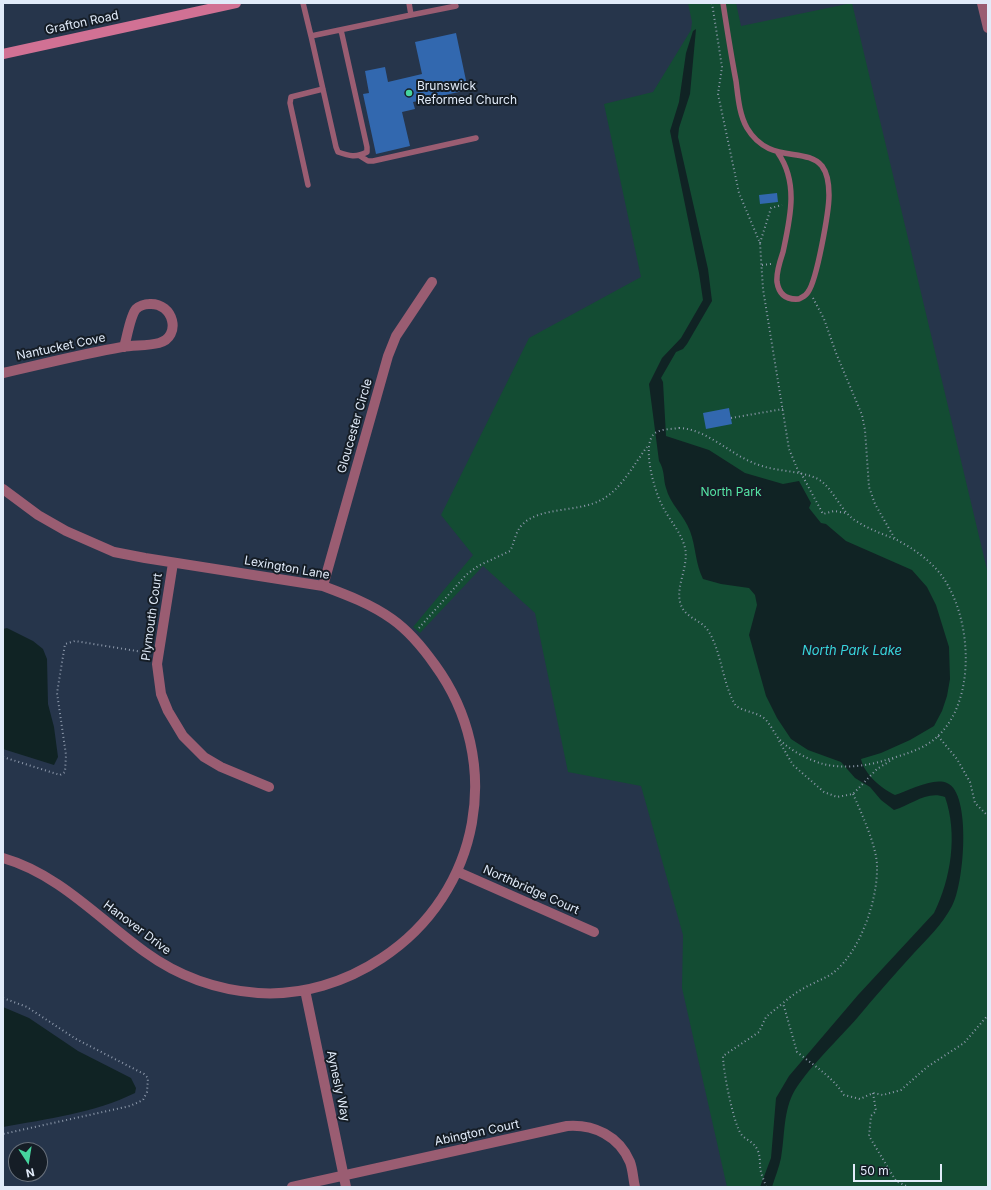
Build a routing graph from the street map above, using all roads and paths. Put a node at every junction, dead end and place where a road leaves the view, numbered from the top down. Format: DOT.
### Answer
graph roads {
  1 [pos="236,3"];
  2 [pos="303,3"];
  3 [pos="408,3"];
  4 [pos="712,3"];
  5 [pos="722,3"];
  6 [pos="982,3"];
  7 [pos="456,6"];
  8 [pos="411,15"];
  9 [pos="988,28"];
  10 [pos="341,30"];
  11 [pos="311,36"];
  12 [pos="3,54"];
  13 [pos="323,89"];
  14 [pos="476,138"];
  15 [pos="778,153"];
  16 [pos="360,156"];
  17 [pos="308,185"];
  18 [pos="791,203"];
  19 [pos="760,243"];
  20 [pos="432,282"];
  21 [pos="809,292"];
  22 [pos="124,347"];
  23 [pos="3,373"];
  24 [pos="783,409"];
  25 [pos="731,418"];
  26 [pos="648,446"];
  27 [pos="800,473"];
  28 [pos="3,489"];
  29 [pos="846,513"];
  30 [pos="896,540"];
  31 [pos="173,563"];
  32 [pos="323,586"];
  33 [pos="412,636"];
  34 [pos="158,654"];
  35 [pos="938,736"];
  36 [pos="778,738"];
  37 [pos="3,756"];
  38 [pos="896,757"];
  39 [pos="269,787"];
  40 [pos="853,794"];
  41 [pos="988,816"];
  42 [pos="3,858"];
  43 [pos="458,872"];
  44 [pos="594,932"];
  45 [pos="305,990"];
  46 [pos="3,998"];
  47 [pos="783,1003"];
  48 [pos="988,1015"];
  49 [pos="873,1093"];
  50 [pos="3,1134"];
  51 [pos="344,1176"];
  52 [pos="292,1187"];
  53 [pos="346,1187"];
  54 [pos="634,1187"];
  55 [pos="766,1187"];
  56 [pos="908,1187"];
  1 -- 12 [label="street, Grafton Road"];
  2 -- 11 [label="lane"];
  3 -- 8 [label="lane"];
  4 -- 19 [label="path"];
  5 -- 15 [label="lane"];
  6 -- 9 [label="street"];
  7 -- 8 [label="lane"];
  8 -- 10 [label="lane"];
  10 -- 11 [label="lane"];
  10 -- 16 [label="lane"];
  11 -- 13 [label="lane"];
  13 -- 16 [label="lane"];
  13 -- 17 [label="lane"];
  14 -- 16 [label="lane"];
  15 -- 18 [label="lane"];
  15 -- 21 [label="lane"];
  18 -- 19 [label="path"];
  18 -- 21 [label="lane"];
  19 -- 24 [label="path"];
  20 -- 32 [label="street, Gloucester Circle"];
  21 -- 30 [label="path"];
  22 -- 22 [label="street, Nantucket Cove"];
  22 -- 23 [label="street, Nantucket Cove"];
  24 -- 25 [label="path"];
  24 -- 27 [label="path"];
  26 -- 27 [label="path"];
  26 -- 33 [label="path"];
  26 -- 36 [label="path"];
  27 -- 29 [label="path"];
  27 -- 29 [label="path"];
  28 -- 31 [label="street, Lexington Lane"];
  29 -- 30 [label="path"];
  30 -- 35 [label="path"];
  31 -- 32 [label="street, Lexington Lane"];
  31 -- 34 [label="street, Plymouth Court"];
  32 -- 33 [label="street, Lexington Lane"];
  33 -- 43 [label="street, Lexington Lane"];
  34 -- 37 [label="path"];
  34 -- 39 [label="street, Plymouth Court"];
  35 -- 38 [label="path"];
  35 -- 41 [label="path"];
  36 -- 38 [label="path"];
  36 -- 40 [label="path"];
  38 -- 40 [label="path"];
  40 -- 47 [label="path"];
  42 -- 45 [label="street, Hanover Drive"];
  43 -- 44 [label="street, Northbridge Court"];
  43 -- 45 [label="street, Hanover Drive"];
  45 -- 51 [label="street, Aynesly Way"];
  46 -- 50 [label="path"];
  47 -- 49 [label="path"];
  47 -- 55 [label="path"];
  48 -- 49 [label="path"];
  49 -- 56 [label="path"];
  51 -- 52 [label="street, Abington Court"];
  51 -- 53 [label="street, Aynesly Way"];
  51 -- 54 [label="street, Abington Court"];
}
